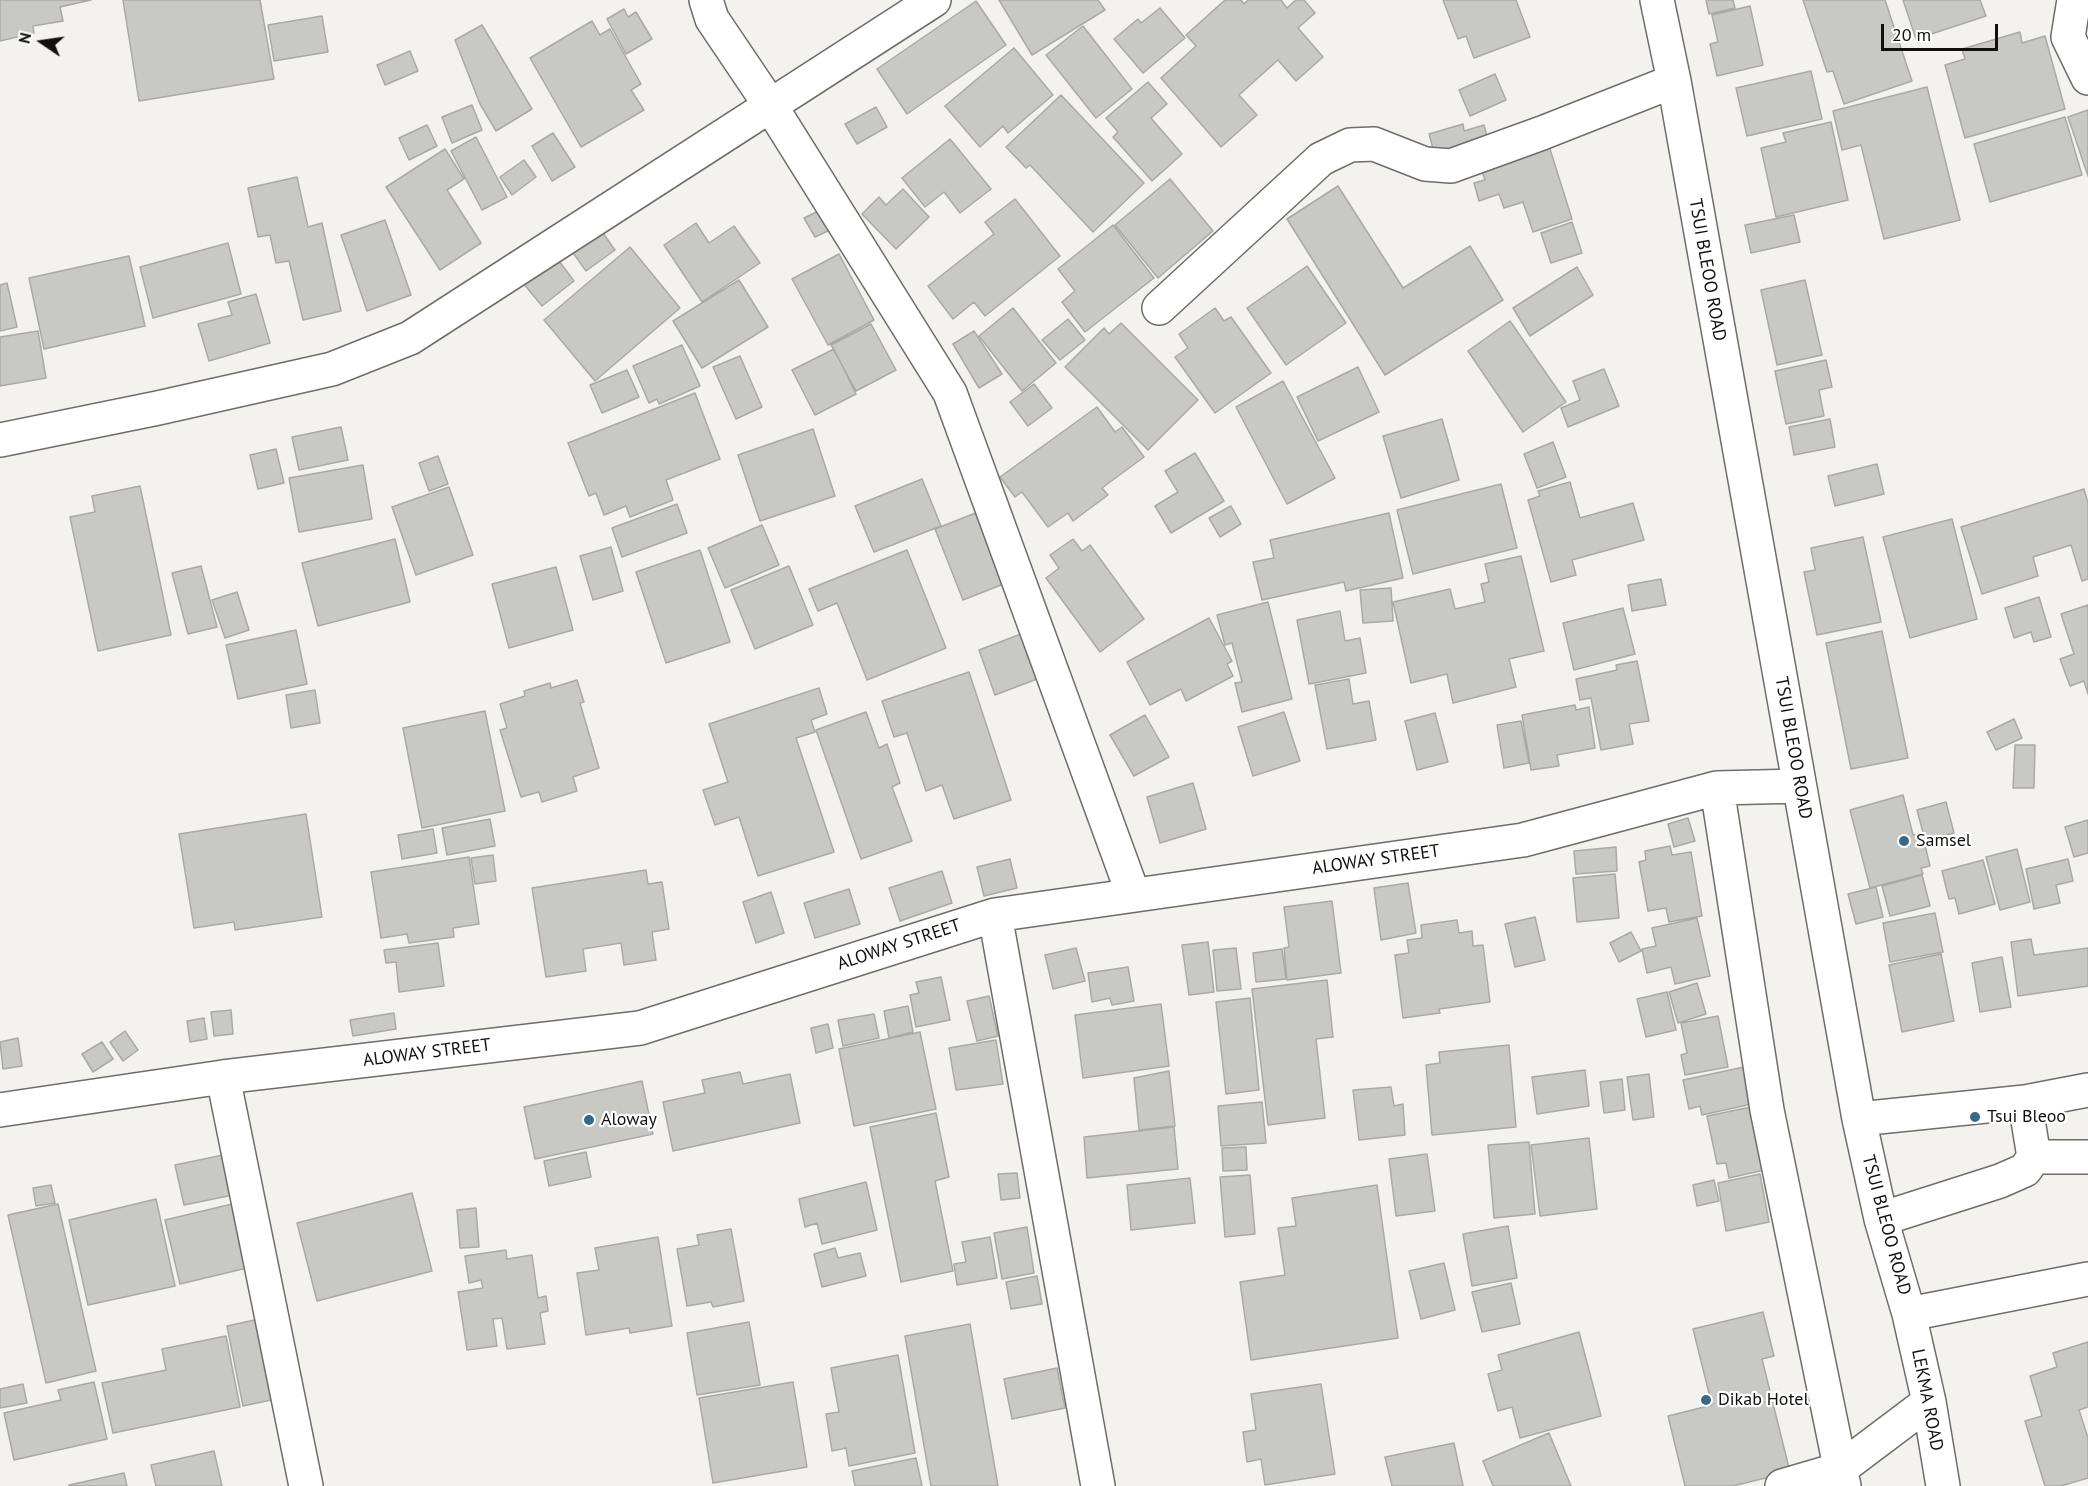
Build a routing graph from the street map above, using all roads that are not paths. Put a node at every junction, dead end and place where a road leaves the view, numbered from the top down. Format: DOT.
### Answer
graph roads {
  1 [pos="706,0"];
  2 [pos="934,0"];
  3 [pos="1657,0"];
  4 [pos="2074,0"];
  5 [pos="2088,78"];
  6 [pos="1674,81"];
  7 [pos="770,105"];
  8 [pos="1159,308"];
  9 [pos="0,440"];
  10 [pos="1799,786"];
  11 [pos="1717,788"];
  12 [pos="1133,894"];
  13 [pos="995,915"];
  14 [pos="223,1077"];
  15 [pos="2088,1090"];
  16 [pos="2025,1102"];
  17 [pos="0,1110"];
  18 [pos="1859,1119"];
  19 [pos="2034,1156"];
  20 [pos="2088,1157"];
  21 [pos="1881,1219"];
  22 [pos="2088,1279"];
  23 [pos="1909,1314"];
  24 [pos="1929,1402"];
  25 [pos="1842,1477"];
  26 [pos="306,1486"];
  27 [pos="1098,1486"];
  28 [pos="1782,1486"];
  29 [pos="1943,1486"];
  1 -- 7 [label="street"];
  2 -- 7 [label="street"];
  3 -- 6 [label="street, TSUI BLEOO ROAD"];
  4 -- 5 [label="street"];
  6 -- 8 [label="street"];
  6 -- 10 [label="street, TSUI BLEOO ROAD"];
  7 -- 9 [label="street"];
  7 -- 12 [label="street"];
  10 -- 11 [label="street, ALOWAY STREET"];
  10 -- 18 [label="street, TSUI BLEOO ROAD"];
  11 -- 12 [label="street, ALOWAY STREET"];
  11 -- 25 [label="street"];
  12 -- 13 [label="street, ALOWAY STREET"];
  13 -- 14 [label="street, ALOWAY STREET"];
  13 -- 27 [label="street"];
  14 -- 17 [label="street, ALOWAY STREET"];
  14 -- 26 [label="street"];
  15 -- 16 [label="street"];
  16 -- 18 [label="street"];
  16 -- 19 [label="street"];
  18 -- 21 [label="street, TSUI BLEOO ROAD"];
  19 -- 20 [label="street"];
  19 -- 21 [label="street"];
  21 -- 23 [label="street, TSUI BLEOO ROAD"];
  22 -- 23 [label="street, TSUI BLEOO ROAD"];
  23 -- 24 [label="street, LEKMA ROAD"];
  24 -- 25 [label="street"];
  24 -- 29 [label="street, LEKMA ROAD"];
  25 -- 28 [label="street"];
}
